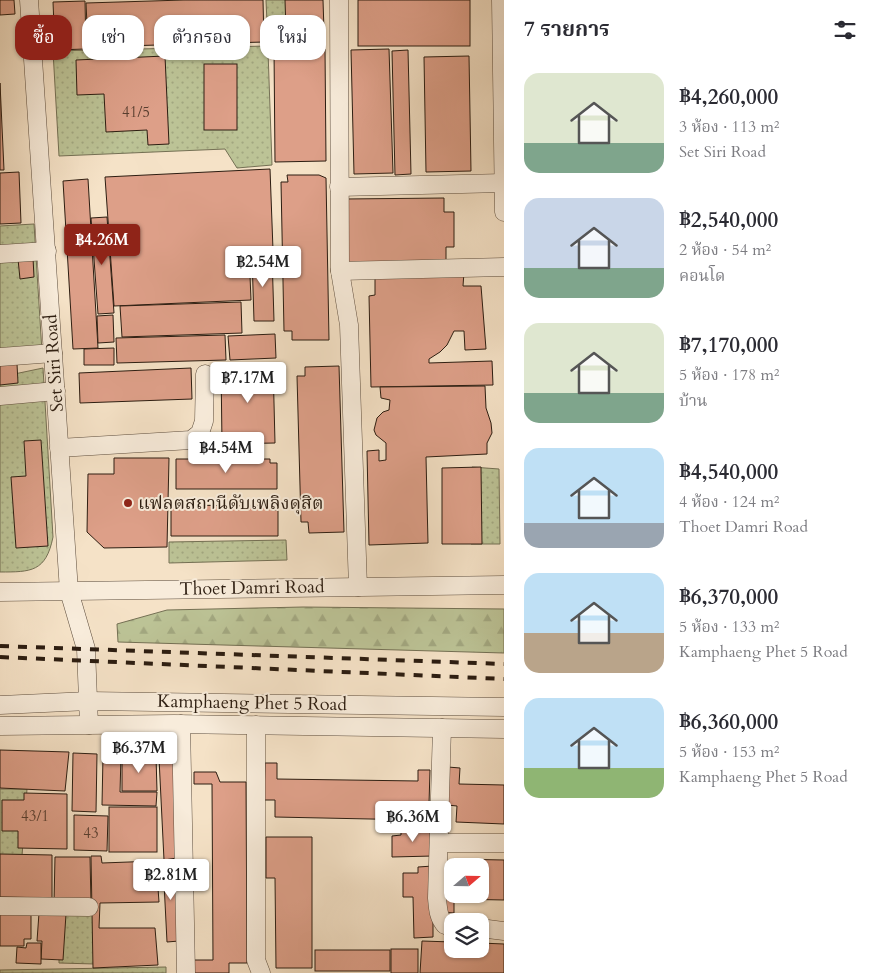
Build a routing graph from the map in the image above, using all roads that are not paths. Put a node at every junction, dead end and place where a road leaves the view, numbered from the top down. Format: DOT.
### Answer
graph roads {
  1 [pos="30,0"];
  2 [pos="339,0"];
  3 [pos="501,0"];
  4 [pos="502,35"];
  5 [pos="504,179"];
  6 [pos="339,187"];
  7 [pos="504,212"];
  8 [pos="47,251"];
  9 [pos="0,254"];
  10 [pos="504,267"];
  11 [pos="340,272"];
  12 [pos="53,353"];
  13 [pos="0,357"];
  14 [pos="205,374"];
  15 [pos="56,391"];
  16 [pos="0,396"];
  17 [pos="60,448"];
  18 [pos="504,585"];
  19 [pos="358,587"];
  20 [pos="69,591"];
  21 [pos="0,592"];
  22 [pos="89,702"];
  23 [pos="0,705"];
  24 [pos="504,707"];
  25 [pos="181,724"];
  26 [pos="89,725"];
  27 [pos="256,725"];
  28 [pos="0,726"];
  29 [pos="442,728"];
  30 [pos="504,729"];
  31 [pos="438,843"];
  32 [pos="504,843"];
  33 [pos="0,906"];
  34 [pos="88,907"];
  35 [pos="444,924"];
  36 [pos="489,929"];
  37 [pos="504,931"];
  38 [pos="186,973"];
  39 [pos="261,973"];
  1 -- 8 [label="street, Set Siri Road"];
  2 -- 6 [label="street"];
  3 -- 4 [label="street"];
  4 -- 5 [label="street"];
  5 -- 6 [label="street"];
  5 -- 7 [label="street"];
  6 -- 11 [label="street"];
  8 -- 9 [label="street"];
  8 -- 12 [label="street, Set Siri Road"];
  10 -- 11 [label="street"];
  11 -- 19 [label="street"];
  12 -- 13 [label="street"];
  12 -- 15 [label="street, Set Siri Road"];
  14 -- 17 [label="street"];
  15 -- 16 [label="street"];
  15 -- 17 [label="street, Set Siri Road"];
  17 -- 20 [label="street, Set Siri Road"];
  18 -- 19 [label="street, Thoet Damri Road"];
  19 -- 20 [label="street, Thoet Damri Road"];
  20 -- 21 [label="street, Thoet Damri Road"];
  20 -- 22 [label="street, Set Siri Road"];
  22 -- 23 [label="street, Kamphaeng Phet 5 Road"];
  22 -- 24 [label="street, Kamphaeng Phet 5 Road"];
  22 -- 26 [label="street, Set Siri Road"];
  25 -- 26 [label="street, Kamphaeng Phet 5 Road"];
  25 -- 27 [label="street, Kamphaeng Phet 5 Road"];
  25 -- 38 [label="street"];
  26 -- 28 [label="street, Kamphaeng Phet 5 Road"];
  27 -- 29 [label="street, Kamphaeng Phet 5 Road"];
  27 -- 39 [label="street"];
  29 -- 30 [label="street, Kamphaeng Phet 5 Road"];
  29 -- 31 [label="street"];
  31 -- 32 [label="street"];
  31 -- 35 [label="street"];
  33 -- 34 [label="street"];
  36 -- 37 [label="street"];
}
